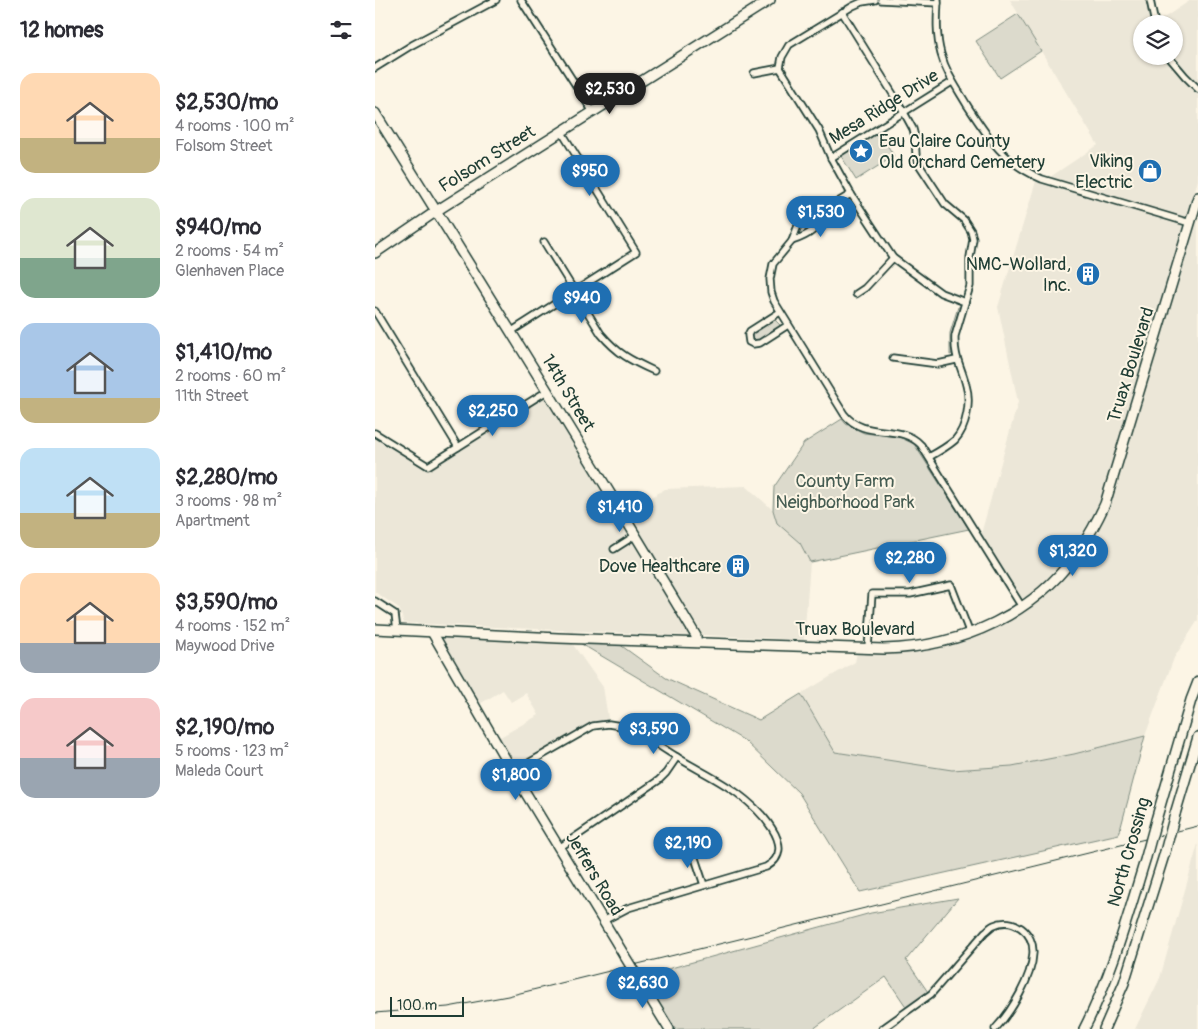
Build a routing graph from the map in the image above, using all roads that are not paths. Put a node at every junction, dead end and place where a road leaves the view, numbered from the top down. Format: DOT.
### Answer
graph roads {
  1 [pos="496,0"];
  2 [pos="521,0"];
  3 [pos="770,0"];
  4 [pos="875,0"];
  5 [pos="881,0"];
  6 [pos="1150,0"];
  7 [pos="938,2"];
  8 [pos="842,12"];
  9 [pos="1153,15"];
  10 [pos="1176,65"];
  11 [pos="375,68"];
  12 [pos="780,68"];
  13 [pos="754,73"];
  14 [pos="952,82"];
  15 [pos="1198,89"];
  16 [pos="593,112"];
  17 [pos="904,112"];
  18 [pos="375,113"];
  19 [pos="561,131"];
  20 [pos="831,158"];
  21 [pos="851,194"];
  22 [pos="1198,197"];
  23 [pos="826,209"];
  24 [pos="436,211"];
  25 [pos="1190,223"];
  26 [pos="791,241"];
  27 [pos="544,242"];
  28 [pos="375,252"];
  29 [pos="893,258"];
  30 [pos="574,292"];
  31 [pos="856,294"];
  32 [pos="965,302"];
  33 [pos="375,311"];
  34 [pos="780,312"];
  35 [pos="788,325"];
  36 [pos="512,331"];
  37 [pos="893,358"];
  38 [pos="956,360"];
  39 [pos="654,371"];
  40 [pos="547,391"];
  41 [pos="375,433"];
  42 [pos="458,447"];
  43 [pos="929,457"];
  44 [pos="636,535"];
  45 [pos="614,549"];
  46 [pos="375,601"];
  47 [pos="1022,607"];
  48 [pos="375,629"];
  49 [pos="397,630"];
  50 [pos="432,632"];
  51 [pos="970,634"];
  52 [pos="696,642"];
  53 [pos="868,648"];
  54 [pos="1198,682"];
  55 [pos="1198,737"];
  56 [pos="677,757"];
  57 [pos="513,772"];
  58 [pos="686,844"];
  59 [pos="559,848"];
  60 [pos="704,885"];
  61 [pos="603,921"];
  62 [pos="669,1029"];
  63 [pos="882,1029"];
  64 [pos="995,1029"];
  65 [pos="1084,1029"];
  66 [pos="1104,1029"];
  1 -- 11 [label="street"];
  2 -- 16 [label="street"];
  3 -- 16 [label="main road, Folsom Street"];
  4 -- 8 [label="street"];
  5 -- 7 [label="street"];
  6 -- 9 [label="street"];
  7 -- 14 [label="street"];
  8 -- 12 [label="street"];
  8 -- 17 [label="street"];
  10 -- 15 [label="street"];
  12 -- 13 [label="street"];
  12 -- 20 [label="street"];
  14 -- 17 [label="street, Mesa Ridge Drive"];
  14 -- 25 [label="street"];
  16 -- 19 [label="main road, Folsom Street"];
  17 -- 20 [label="street, Mesa Ridge Drive"];
  17 -- 32 [label="street"];
  18 -- 24 [label="main road, 14th Street"];
  19 -- 24 [label="main road, Folsom Street"];
  19 -- 30 [label="street"];
  20 -- 21 [label="street"];
  21 -- 23 [label="street"];
  21 -- 29 [label="street"];
  22 -- 25 [label="main road, Truax Boulevard"];
  23 -- 26 [label="street"];
  23 -- 26 [label="street"];
  24 -- 28 [label="main road, Folsom Street"];
  24 -- 36 [label="main road, 14th Street"];
  25 -- 47 [label="main road, Truax Boulevard"];
  26 -- 34 [label="street"];
  27 -- 30 [label="street"];
  29 -- 31 [label="street"];
  29 -- 32 [label="street"];
  30 -- 36 [label="street"];
  30 -- 39 [label="street"];
  32 -- 38 [label="street"];
  33 -- 42 [label="street"];
  34 -- 35 [label="street"];
  34 -- 35 [label="street"];
  35 -- 43 [label="street"];
  36 -- 40 [label="main road, 14th Street"];
  37 -- 38 [label="street"];
  38 -- 43 [label="street"];
  40 -- 42 [label="street"];
  40 -- 44 [label="main road, 14th Street"];
  41 -- 42 [label="street"];
  43 -- 47 [label="street"];
  44 -- 45 [label="street"];
  44 -- 52 [label="main road, 14th Street"];
  46 -- 49 [label="street"];
  47 -- 51 [label="main road, Truax Boulevard"];
  48 -- 49 [label="main road, Truax Boulevard"];
  49 -- 50 [label="main road, Truax Boulevard"];
  50 -- 52 [label="main road, Truax Boulevard"];
  50 -- 57 [label="main road, Jeffers Road"];
  51 -- 53 [label="main road, Truax Boulevard"];
  51 -- 53 [label="street"];
  52 -- 53 [label="main road, Truax Boulevard"];
  54 -- 65 [label="main road, North Crossing, bridge"];
  55 -- 66 [label="main road, North Crossing, bridge"];
  56 -- 57 [label="street"];
  56 -- 59 [label="street"];
  56 -- 60 [label="street"];
  57 -- 59 [label="main road, Jeffers Road"];
  58 -- 60 [label="street"];
  59 -- 61 [label="main road, Jeffers Road"];
  60 -- 61 [label="street"];
  61 -- 62 [label="main road, Jeffers Road, bridge"];
  63 -- 64 [label="street"];
}
